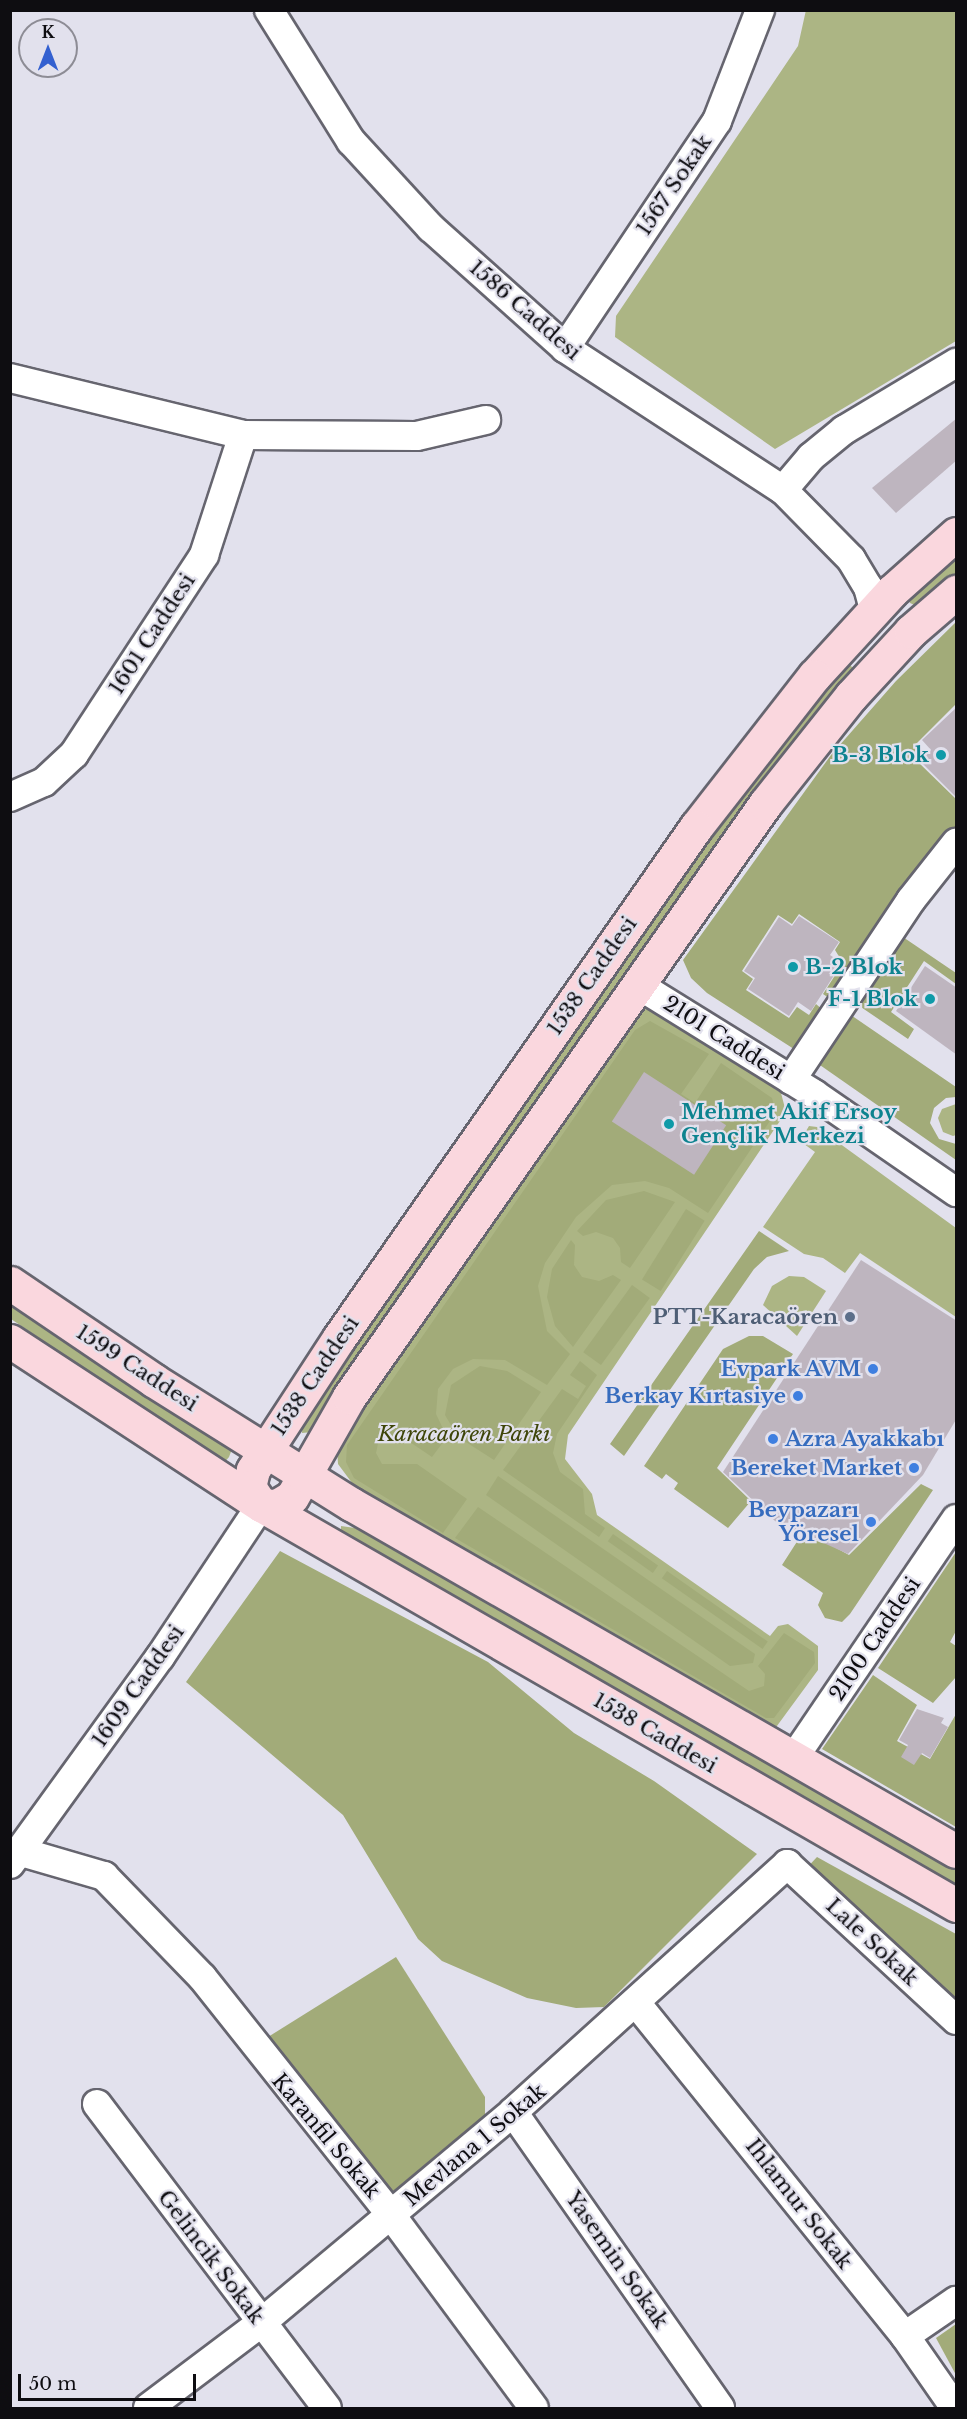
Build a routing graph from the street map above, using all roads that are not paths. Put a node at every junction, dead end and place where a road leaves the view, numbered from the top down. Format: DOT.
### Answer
graph roads {
  1 [pos="269,10"];
  2 [pos="760,10"];
  3 [pos="565,348"];
  4 [pos="957,363"];
  5 [pos="10,378"];
  6 [pos="486,420"];
  7 [pos="243,435"];
  8 [pos="783,490"];
  9 [pos="957,534"];
  10 [pos="957,592"];
  11 [pos="874,610"];
  12 [pos="898,644"];
  13 [pos="10,796"];
  14 [pos="957,843"];
  15 [pos="640,986"];
  16 [pos="791,1080"];
  17 [pos="957,1192"];
  18 [pos="10,1282"];
  19 [pos="10,1341"];
  20 [pos="266,1450"];
  21 [pos="305,1474"];
  22 [pos="261,1505"];
  23 [pos="957,1519"];
  24 [pos="794,1759"];
  25 [pos="957,1851"];
  26 [pos="14,1857"];
  27 [pos="787,1864"];
  28 [pos="957,1905"];
  29 [pos="637,2004"];
  30 [pos="957,2020"];
  31 [pos="97,2104"];
  32 [pos="513,2112"];
  33 [pos="391,2215"];
  34 [pos="957,2301"];
  35 [pos="261,2324"];
  36 [pos="905,2336"];
  37 [pos="148,2409"];
  38 [pos="327,2409"];
  39 [pos="534,2409"];
  40 [pos="720,2409"];
  41 [pos="955,2409"];
  1 -- 3 [label="street, 1586 Caddesi"];
  2 -- 3 [label="street, 1567 Sokak"];
  3 -- 8 [label="street, 1586 Caddesi"];
  4 -- 8 [label="street"];
  5 -- 7 [label="street"];
  6 -- 7 [label="street"];
  7 -- 13 [label="street, 1601 Caddesi"];
  8 -- 11 [label="street, 1586 Caddesi"];
  9 -- 11 [label="main road, 1538 Caddesi"];
  10 -- 12 [label="main road, 1538 Caddesi"];
  11 -- 12 [label="main road"];
  11 -- 20 [label="main road, 1538 Caddesi"];
  12 -- 15 [label="main road, 1538 Caddesi"];
  14 -- 16 [label="street"];
  15 -- 16 [label="street, 2101 Caddesi"];
  15 -- 21 [label="main road, 1538 Caddesi"];
  16 -- 17 [label="street, 2101 Caddesi"];
  18 -- 20 [label="main road, 1599 Caddesi"];
  19 -- 22 [label="main road"];
  20 -- 21 [label="main road, 1538 Caddesi"];
  20 -- 22 [label="main road, 1538 Caddesi"];
  21 -- 22 [label="main road, 1538 Caddesi"];
  21 -- 24 [label="main road, 1538 Caddesi"];
  22 -- 26 [label="street, 1609 Caddesi"];
  22 -- 28 [label="main road, 1538 Caddesi"];
  23 -- 24 [label="street, 2100 Caddesi"];
  24 -- 25 [label="main road, 1538 Caddesi"];
  26 -- 33 [label="street, Karanfil Sokak"];
  27 -- 29 [label="street, Mevlana 1 Sokak"];
  27 -- 30 [label="street, Lale Sokak"];
  29 -- 32 [label="street, Mevlana 1 Sokak"];
  29 -- 36 [label="street, Ihlamur Sokak"];
  31 -- 35 [label="street, Gelincik Sokak"];
  32 -- 33 [label="street, Mevlana 1 Sokak"];
  32 -- 40 [label="street, Yasemin Sokak"];
  33 -- 35 [label="street, Mevlana 1 Sokak"];
  33 -- 39 [label="street, Karanfil Sokak"];
  34 -- 36 [label="street"];
  35 -- 37 [label="street, Mevlana 1 Sokak"];
  35 -- 38 [label="street, Gelincik Sokak"];
  36 -- 41 [label="street, Ihlamur Sokak"];
}
